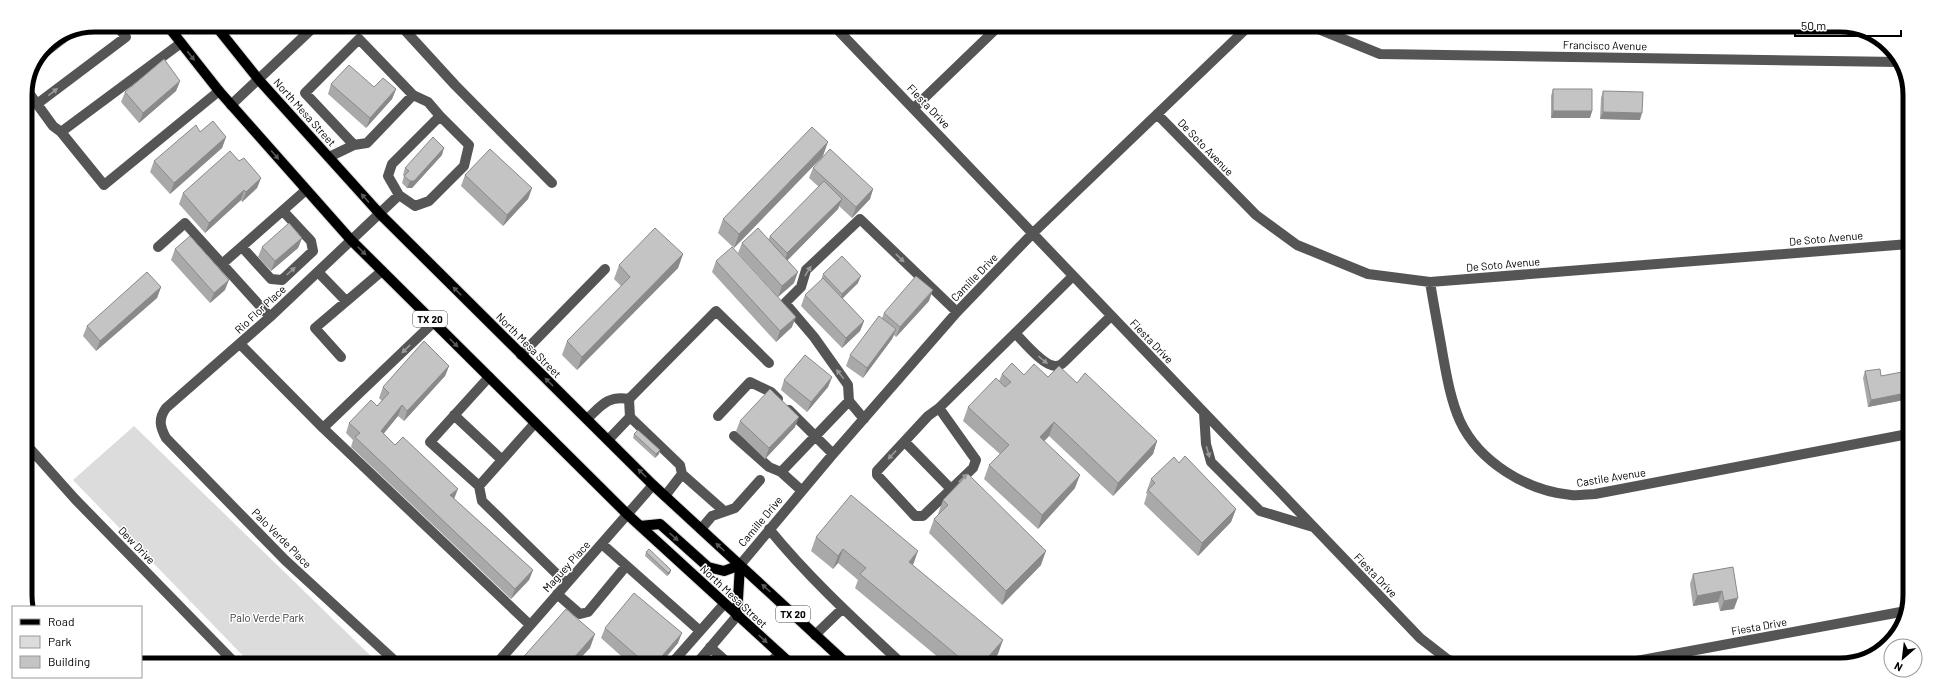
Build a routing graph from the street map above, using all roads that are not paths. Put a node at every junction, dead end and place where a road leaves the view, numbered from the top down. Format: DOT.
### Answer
graph roads {
  1 [pos="122,32"];
  2 [pos="172,32"];
  3 [pos="221,32"];
  4 [pos="310,32"];
  5 [pos="406,32"];
  6 [pos="841,32"];
  7 [pos="993,32"];
  8 [pos="1243,32"];
  9 [pos="1326,32"];
  10 [pos="181,43"];
  11 [pos="1894,62"];
  12 [pos="260,80"];
  13 [pos="219,91"];
  14 [pos="413,94"];
  15 [pos="32,96"];
  16 [pos="38,104"];
  17 [pos="232,105"];
  18 [pos="914,108"];
  19 [pos="1157,114"];
  20 [pos="440,116"];
  21 [pos="61,132"];
  22 [pos="354,145"];
  23 [pos="329,157"];
  24 [pos="552,183"];
  25 [pos="306,190"];
  26 [pos="399,195"];
  27 [pos="283,211"];
  28 [pos="380,214"];
  29 [pos="1032,234"];
  30 [pos="351,240"];
  31 [pos="1903,244"];
  32 [pos="158,247"];
  33 [pos="242,247"];
  34 [pos="222,264"];
  35 [pos="605,269"];
  36 [pos="382,271"];
  37 [pos="318,272"];
  38 [pos="1073,276"];
  39 [pos="1430,282"];
  40 [pos="346,301"];
  41 [pos="957,312"];
  42 [pos="270,316"];
  43 [pos="1111,316"];
  44 [pos="434,322"];
  45 [pos="1015,333"];
  46 [pos="240,344"];
  47 [pos="521,355"];
  48 [pos="341,357"];
  49 [pos="769,363"];
  50 [pos="489,377"];
  51 [pos="629,399"];
  52 [pos="849,401"];
  53 [pos="939,408"];
  54 [pos="1204,413"];
  55 [pos="454,415"];
  56 [pos="718,416"];
  57 [pos="630,417"];
  58 [pos="586,419"];
  59 [pos="864,419"];
  60 [pos="160,423"];
  61 [pos="535,423"];
  62 [pos="323,428"];
  63 [pos="1903,435"];
  64 [pos="734,436"];
  65 [pos="815,436"];
  66 [pos="608,440"];
  67 [pos="905,442"];
  68 [pos="32,451"];
  69 [pos="833,454"];
  70 [pos="501,459"];
  71 [pos="781,472"];
  72 [pos="682,474"];
  73 [pos="760,480"];
  74 [pos="653,485"];
  75 [pos="479,486"];
  76 [pos="951,489"];
  77 [pos="802,490"];
  78 [pos="665,496"];
  79 [pos="724,511"];
  80 [pos="627,514"];
  81 [pos="640,526"];
  82 [pos="1314,528"];
  83 [pos="700,529"];
  84 [pos="769,529"];
  85 [pos="602,544"];
  86 [pos="740,565"];
  87 [pos="626,566"];
  88 [pos="566,583"];
  89 [pos="557,594"];
  90 [pos="724,604"];
  91 [pos="842,609"];
  92 [pos="1901,612"];
  93 [pos="737,616"];
  94 [pos="530,625"];
  95 [pos="700,632"];
  96 [pos="815,635"];
  97 [pos="710,647"];
  98 [pos="779,653"];
  99 [pos="230,658"];
  100 [pos="392,658"];
  101 [pos="501,658"];
  102 [pos="677,658"];
  103 [pos="701,658"];
  104 [pos="722,658"];
  105 [pos="774,658"];
  106 [pos="784,658"];
  107 [pos="836,658"];
  108 [pos="896,658"];
  109 [pos="1446,658"];
  110 [pos="1648,658"];
  16 -- 1 [label="street, one-way"];
  2 -- 10 [label="main road, North Mesa Street / TX 20"];
  3 -- 12 [label="main road, North Mesa Street / TX 20"];
  4 -- 12 [label="street"];
  5 -- 24 [label="street"];
  6 -- 18 [label="street, Fiesta Drive"];
  7 -- 18 [label="street"];
  8 -- 19 [label="street, Camille Drive"];
  9 -- 11 [label="street, Francisco Avenue"];
  10 -- 13 [label="main road, North Mesa Street / TX 20, one-way"];
  10 -- 21 [label="street"];
  12 -- 17 [label="street"];
  12 -- 23 [label="main road, North Mesa Street / TX 20"];
  13 -- 17 [label="main road, North Mesa Street / TX 20"];
  13 -- 21 [label="street"];
  14 -- 20 [label="street"];
  14 -- 22 [label="street"];
  14 -- 22 [label="street"];
  15 -- 16 [label="street"];
  16 -- 21 [label="street"];
  17 -- 25 [label="main road, North Mesa Street / TX 20, one-way"];
  18 -- 29 [label="street, Fiesta Drive"];
  19 -- 29 [label="street, Camille Drive"];
  19 -- 39 [label="street, De Soto Avenue"];
  20 -- 26 [label="street"];
  20 -- 26 [label="street"];
  22 -- 23 [label="street"];
  28 -- 23 [label="main road, North Mesa Street / TX 20, one-way"];
  25 -- 27 [label="street"];
  25 -- 30 [label="main road, North Mesa Street / TX 20"];
  26 -- 28 [label="street, Rio Flor Place"];
  27 -- 33 [label="street"];
  33 -- 27 [label="street, one-way"];
  28 -- 30 [label="street, Rio Flor Place"];
  47 -- 28 [label="main road, North Mesa Street / TX 20, one-way"];
  29 -- 38 [label="street, Fiesta Drive"];
  29 -- 41 [label="street, Camille Drive"];
  30 -- 36 [label="main road, North Mesa Street / TX 20, one-way"];
  30 -- 37 [label="street, Rio Flor Place"];
  31 -- 39 [label="street, De Soto Avenue"];
  32 -- 34 [label="street"];
  33 -- 34 [label="street"];
  34 -- 42 [label="street"];
  35 -- 47 [label="street"];
  36 -- 40 [label="street"];
  36 -- 44 [label="main road, North Mesa Street / TX 20"];
  37 -- 40 [label="street"];
  37 -- 42 [label="street, Rio Flor Place"];
  38 -- 43 [label="street, Fiesta Drive"];
  38 -- 45 [label="street"];
  39 -- 63 [label="street, Castile Avenue"];
  40 -- 48 [label="street"];
  52 -- 41 [label="street, one-way"];
  41 -- 59 [label="street, Camille Drive"];
  42 -- 46 [label="street, Rio Flor Place"];
  45 -- 43 [label="street, one-way"];
  43 -- 54 [label="street, Fiesta Drive"];
  44 -- 50 [label="main road, North Mesa Street / TX 20, one-way"];
  44 -- 62 [label="street, one-way"];
  45 -- 53 [label="street"];
  46 -- 60 [label="street, Rio Flor Place"];
  46 -- 62 [label="street"];
  58 -- 47 [label="main road, North Mesa Street / TX 20, one-way"];
  49 -- 51 [label="street"];
  50 -- 55 [label="street"];
  50 -- 61 [label="main road, North Mesa Street / TX 20"];
  51 -- 57 [label="street"];
  51 -- 58 [label="street"];
  52 -- 59 [label="street"];
  52 -- 65 [label="street"];
  53 -- 67 [label="street"];
  76 -- 53 [label="street, one-way"];
  54 -- 82 [label="street, Fiesta Drive"];
  54 -- 82 [label="street, one-way"];
  55 -- 70 [label="street"];
  55 -- 75 [label="street"];
  56 -- 65 [label="street"];
  57 -- 66 [label="street"];
  57 -- 72 [label="street"];
  58 -- 66 [label="main road, North Mesa Street / TX 20"];
  59 -- 69 [label="street, Camille Drive"];
  60 -- 100 [label="street, Palo Verde Place"];
  61 -- 70 [label="street"];
  61 -- 80 [label="main road, North Mesa Street / TX 20"];
  62 -- 94 [label="street"];
  64 -- 71 [label="street"];
  65 -- 69 [label="street"];
  65 -- 71 [label="street"];
  74 -- 66 [label="main road, North Mesa Street / TX 20, one-way"];
  67 -- 76 [label="street"];
  67 -- 76 [label="street, one-way"];
  68 -- 99 [label="street, Dew Drive"];
  69 -- 77 [label="street, Camille Drive"];
  70 -- 75 [label="street"];
  71 -- 77 [label="street"];
  72 -- 78 [label="street"];
  72 -- 79 [label="street"];
  73 -- 79 [label="street"];
  74 -- 78 [label="main road, North Mesa Street / TX 20"];
  74 -- 80 [label="street, Maguey Place"];
  75 -- 88 [label="street"];
  77 -- 84 [label="street, Camille Drive"];
  78 -- 83 [label="main road, North Mesa Street / TX 20"];
  79 -- 83 [label="street"];
  80 -- 81 [label="main road, North Mesa Street / TX 20"];
  80 -- 85 [label="street, Maguey Place"];
  81 -- 86 [label="main road, one-way"];
  81 -- 90 [label="main road, North Mesa Street / TX 20"];
  82 -- 109 [label="street, Fiesta Drive"];
  86 -- 83 [label="main road, North Mesa Street / TX 20, one-way"];
  84 -- 86 [label="street, Camille Drive"];
  84 -- 91 [label="street"];
  85 -- 87 [label="street"];
  85 -- 88 [label="street, Maguey Place"];
  86 -- 93 [label="main road"];
  96 -- 86 [label="main road, North Mesa Street / TX 20, one-way"];
  87 -- 89 [label="street"];
  87 -- 95 [label="street"];
  88 -- 89 [label="street, Maguey Place"];
  89 -- 94 [label="street, Maguey Place"];
  90 -- 93 [label="main road, North Mesa Street / TX 20"];
  90 -- 95 [label="street"];
  91 -- 96 [label="street"];
  91 -- 108 [label="street"];
  92 -- 110 [label="street, Fiesta Drive"];
  93 -- 97 [label="street"];
  93 -- 98 [label="main road, North Mesa Street / TX 20, one-way"];
  94 -- 101 [label="street, Maguey Place"];
  95 -- 102 [label="street"];
  96 -- 107 [label="main road, North Mesa Street / TX 20"];
  97 -- 103 [label="street"];
  97 -- 104 [label="street"];
  98 -- 105 [label="street"];
  98 -- 106 [label="main road, North Mesa Street / TX 20"];
}
